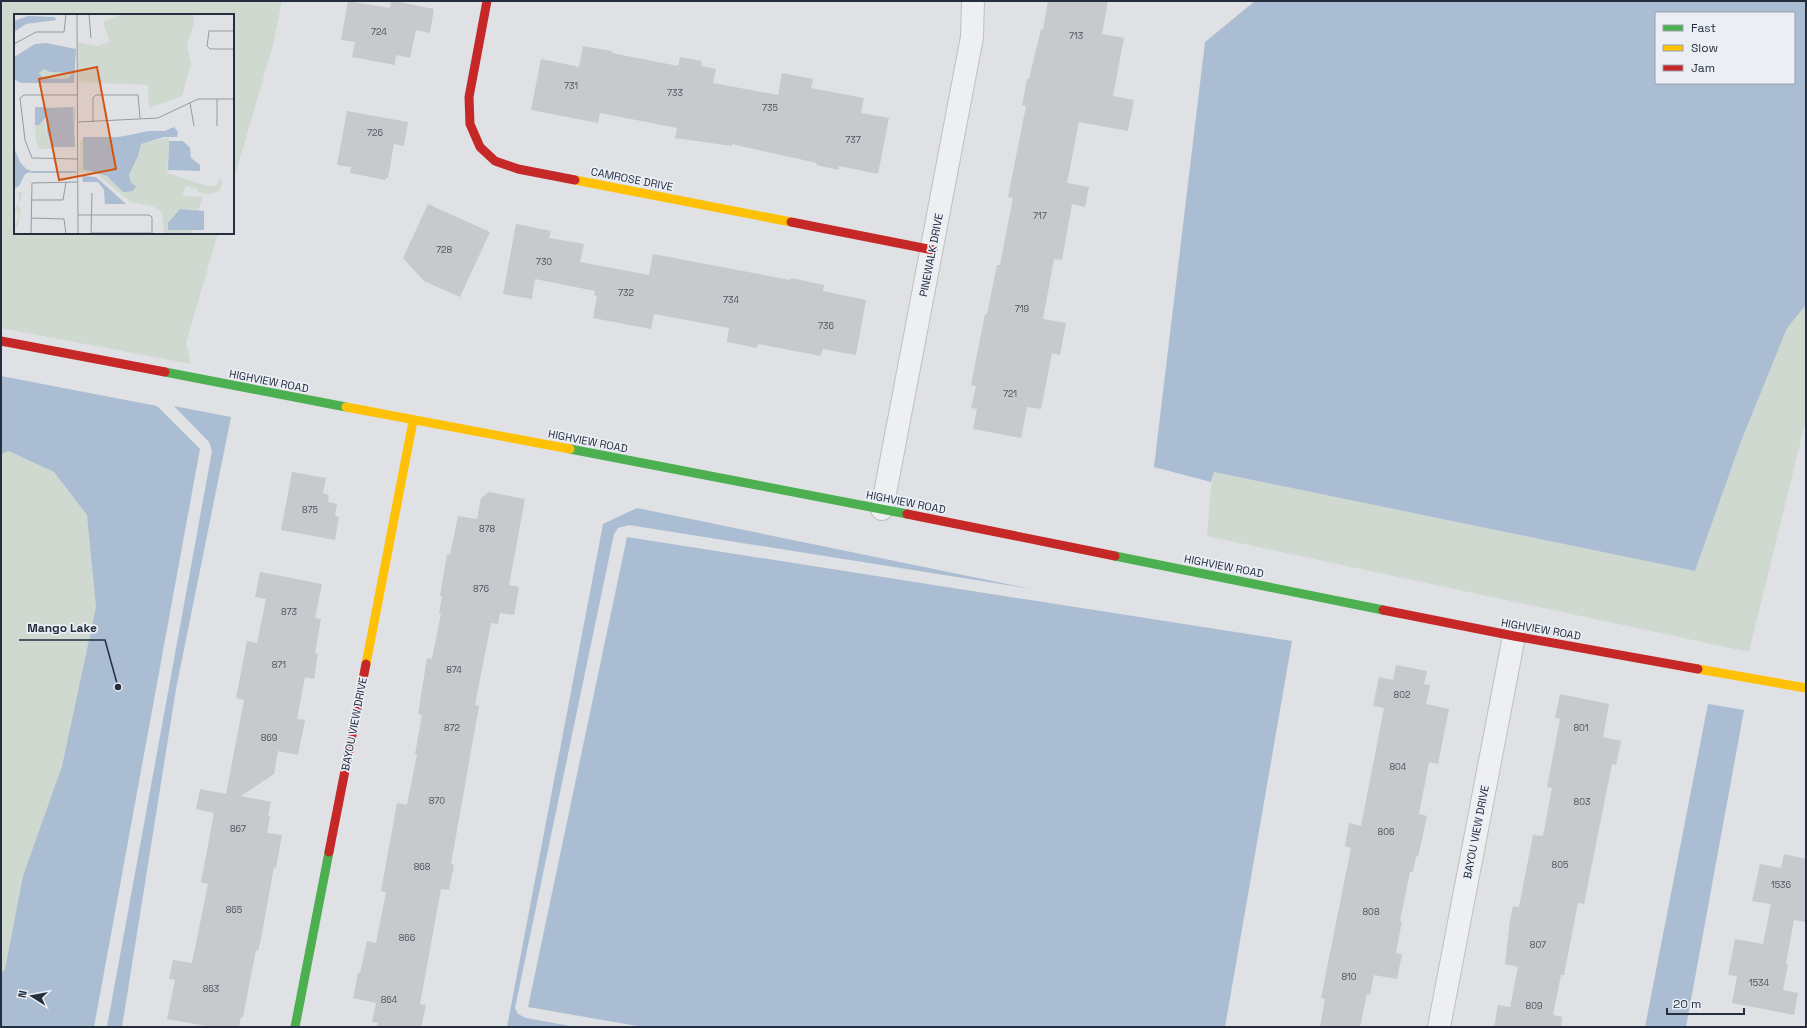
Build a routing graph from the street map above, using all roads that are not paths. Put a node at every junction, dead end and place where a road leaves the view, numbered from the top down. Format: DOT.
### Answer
graph roads {
  1 [pos="487,1"];
  2 [pos="974,1"];
  3 [pos="933,250"];
  4 [pos="1,341"];
  5 [pos="414,420"];
  6 [pos="882,509"];
  7 [pos="1514,636"];
  8 [pos="1806,688"];
  9 [pos="295,1027"];
  10 [pos="1439,1027"];
  1 -- 3 [label="street, CAMROSE DRIVE"];
  2 -- 3 [label="street, PINEWALK DRIVE"];
  3 -- 6 [label="street, PINEWALK DRIVE"];
  4 -- 5 [label="street, HIGHVIEW ROAD"];
  5 -- 6 [label="street, HIGHVIEW ROAD"];
  5 -- 9 [label="street, BAYOU VIEW DRIVE"];
  6 -- 7 [label="street, HIGHVIEW ROAD"];
  7 -- 8 [label="street, HIGHVIEW ROAD"];
  7 -- 10 [label="street, BAYOU VIEW DRIVE"];
}
